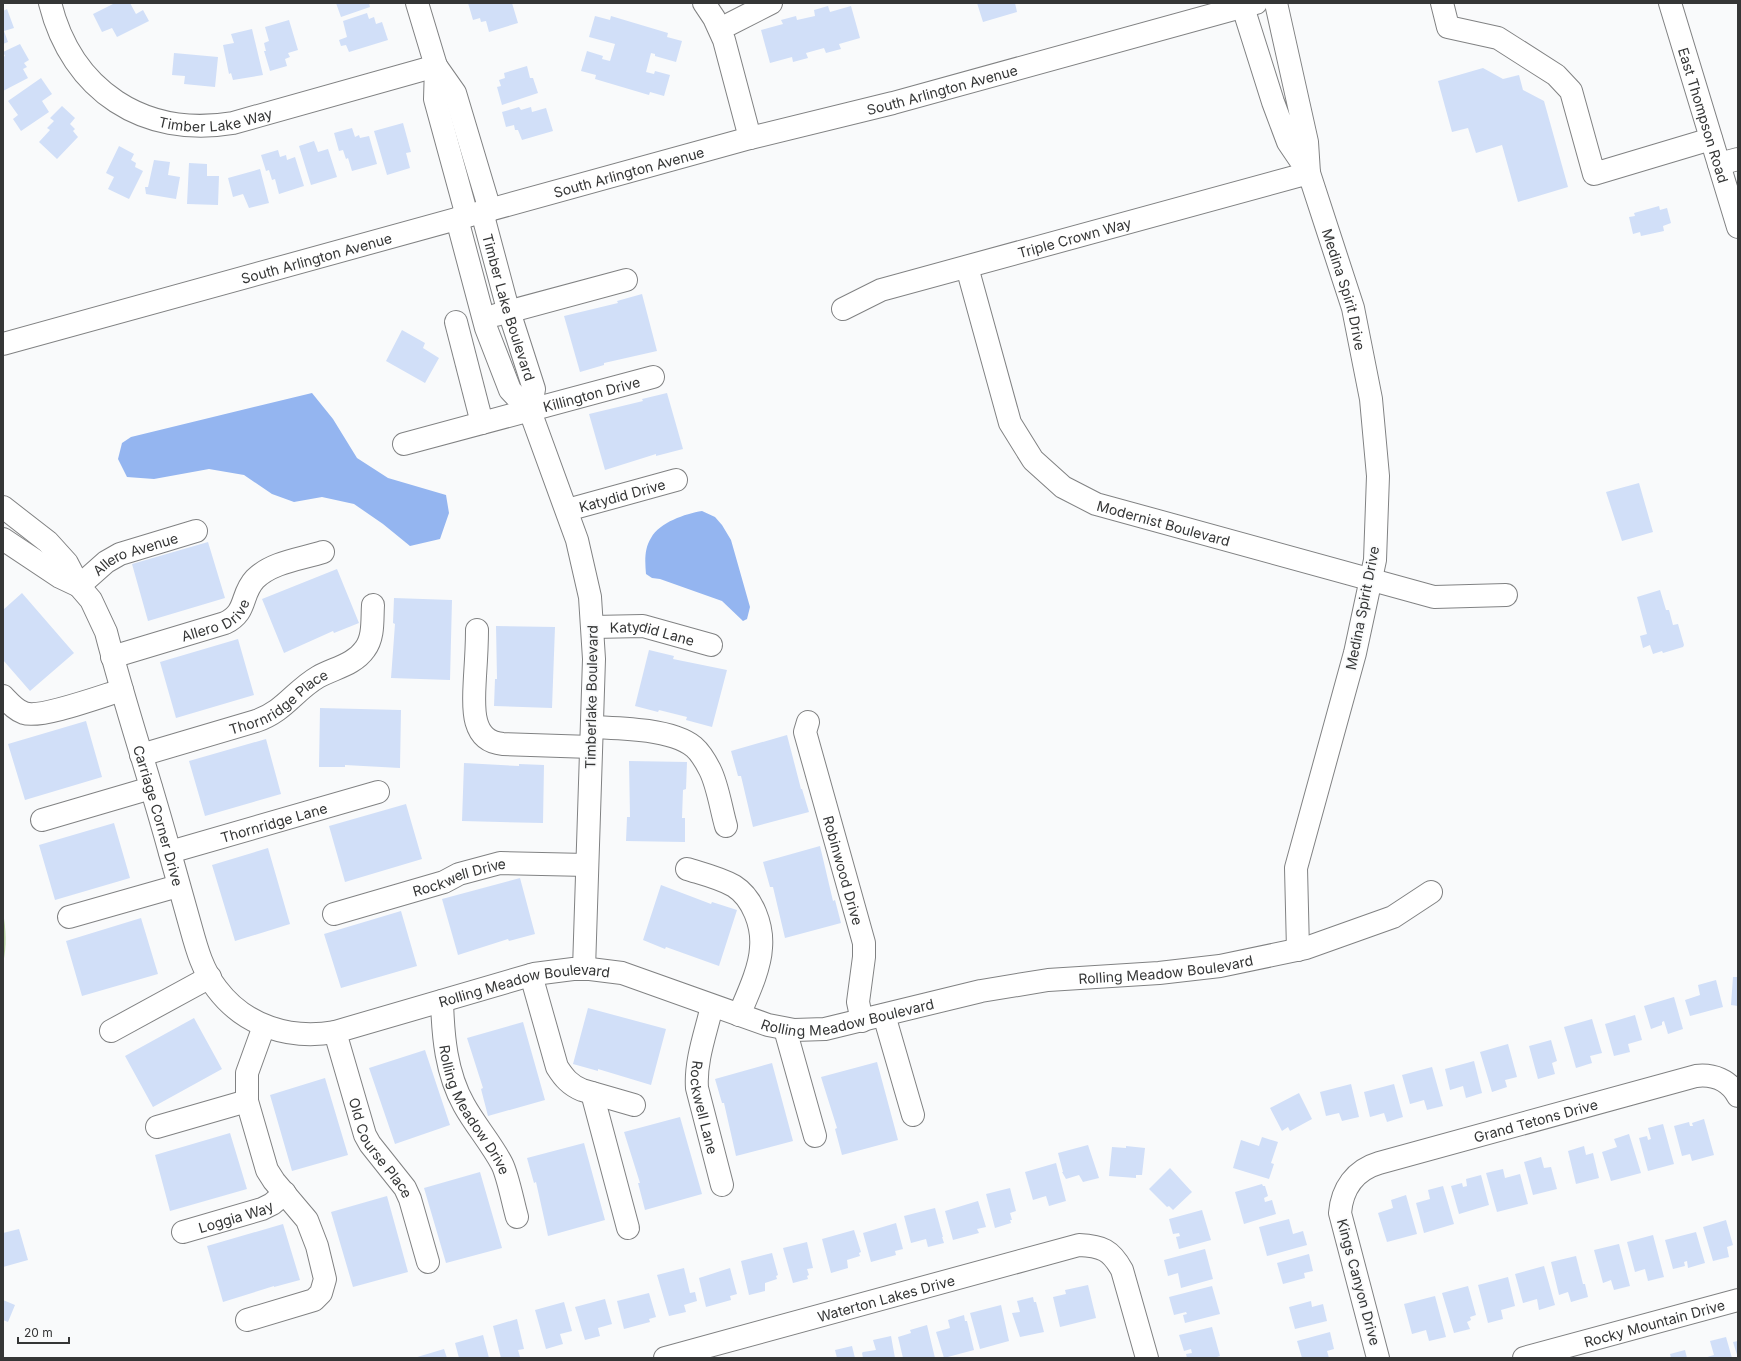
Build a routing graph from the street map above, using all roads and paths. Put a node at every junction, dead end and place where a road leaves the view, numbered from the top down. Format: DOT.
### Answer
graph roads {
  1 [pos="50,3"];
  2 [pos="417,3"];
  3 [pos="704,3"];
  4 [pos="771,3"];
  5 [pos="1276,3"];
  6 [pos="1442,3"];
  7 [pos="1670,3"];
  8 [pos="1249,5"];
  9 [pos="720,29"];
  10 [pos="436,66"];
  11 [pos="750,138"];
  12 [pos="1711,139"];
  13 [pos="1728,162"];
  14 [pos="1309,173"];
  15 [pos="474,214"];
  16 [pos="1738,227"];
  17 [pos="966,267"];
  18 [pos="626,280"];
  19 [pos="843,309"];
  20 [pos="509,312"];
  21 [pos="483,318"];
  22 [pos="456,322"];
  23 [pos="3,344"];
  24 [pos="653,377"];
  25 [pos="530,410"];
  26 [pos="482,423"];
  27 [pos="404,444"];
  28 [pos="676,480"];
  29 [pos="3,507"];
  30 [pos="566,510"];
  31 [pos="196,531"];
  32 [pos="3,539"];
  33 [pos="323,552"];
  34 [pos="1370,580"];
  35 [pos="78,584"];
  36 [pos="1506,595"];
  37 [pos="373,605"];
  38 [pos="593,627"];
  39 [pos="477,630"];
  40 [pos="711,644"];
  41 [pos="112,657"];
  42 [pos="122,690"];
  43 [pos="3,696"];
  44 [pos="808,722"];
  45 [pos="592,737"];
  46 [pos="141,754"];
  47 [pos="151,788"];
  48 [pos="378,792"];
  49 [pos="42,820"];
  50 [pos="726,826"];
  51 [pos="170,852"];
  52 [pos="587,865"];
  53 [pos="687,869"];
  54 [pos="178,886"];
  55 [pos="1431,892"];
  56 [pos="334,914"];
  57 [pos="69,918"];
  58 [pos="1298,950"];
  59 [pos="584,969"];
  60 [pos="530,975"];
  61 [pos="210,977"];
  62 [pos="442,1001"];
  63 [pos="712,1006"];
  64 [pos="884,1015"];
  65 [pos="739,1016"];
  66 [pos="862,1021"];
  67 [pos="264,1026"];
  68 [pos="785,1029"];
  69 [pos="111,1031"];
  70 [pos="335,1032"];
  71 [pos="1732,1089"];
  72 [pos="592,1093"];
  73 [pos="247,1100"];
  74 [pos="634,1105"];
  75 [pos="912,1115"];
  76 [pos="157,1127"];
  77 [pos="814,1136"];
  78 [pos="1349,1184"];
  79 [pos="722,1185"];
  80 [pos="285,1193"];
  81 [pos="517,1217"];
  82 [pos="628,1228"];
  83 [pos="183,1232"];
  84 [pos="428,1262"];
  85 [pos="1738,1300"];
  86 [pos="247,1320"];
  87 [pos="665,1358"];
  88 [pos="1147,1358"];
  89 [pos="1378,1358"];
  90 [pos="1524,1358"];
  1 -- 10 [label="street, Timber Lake Way"];
  2 -- 10 [label="street, Timber Lake Boulevard"];
  3 -- 9 [label="street"];
  4 -- 9 [label="street"];
  5 -- 14 [label="street, Medina Spirit Drive"];
  6 -- 12 [label="street"];
  7 -- 12 [label="street, East Thompson Road"];
  8 -- 11 [label="street, South Arlington Avenue"];
  8 -- 14 [label="street, Medina Spirit Drive"];
  9 -- 11 [label="street"];
  10 -- 15 [label="street, Timber Lake Boulevard"];
  11 -- 15 [label="street, South Arlington Avenue"];
  12 -- 13 [label="street, East Thompson Road"];
  13 -- 16 [label="street, East Thompson Road"];
  14 -- 17 [label="street, Triple Crown Way"];
  14 -- 34 [label="street, Medina Spirit Drive"];
  15 -- 20 [label="street, Timber Lake Boulevard"];
  15 -- 21 [label="street, Timber Lake Boulevard"];
  15 -- 23 [label="street, South Arlington Avenue"];
  17 -- 19 [label="street, Triple Crown Way"];
  17 -- 34 [label="street, Modernist Boulevard"];
  18 -- 20 [label="street"];
  20 -- 21 [label="street"];
  20 -- 25 [label="street, Timber Lake Boulevard"];
  21 -- 25 [label="street, Timber Lake Boulevard"];
  22 -- 26 [label="street"];
  24 -- 25 [label="street, Killington Drive"];
  25 -- 26 [label="street, Killington Drive"];
  25 -- 30 [label="street, Timberlake Boulevard"];
  26 -- 27 [label="street, Killington Drive"];
  28 -- 30 [label="street, Katydid Drive"];
  29 -- 35 [label="street, Carriage Corner Drive"];
  30 -- 38 [label="street, Timberlake Boulevard"];
  31 -- 35 [label="street, Allero Avenue"];
  32 -- 35 [label="street, Carriage Corner Drive"];
  33 -- 41 [label="street, Allero Drive"];
  34 -- 36 [label="street, Modernist Boulevard"];
  34 -- 58 [label="street, Medina Spirit Drive"];
  35 -- 41 [label="street, Carriage Corner Drive"];
  37 -- 46 [label="street, Thornridge Place"];
  38 -- 40 [label="street, Katydid Lane"];
  38 -- 45 [label="street, Timberlake Boulevard"];
  39 -- 45 [label="street"];
  41 -- 42 [label="street, Carriage Corner Drive"];
  42 -- 43 [label="street"];
  42 -- 46 [label="street, Carriage Corner Drive"];
  44 -- 66 [label="street, Robinwood Drive"];
  45 -- 50 [label="street"];
  45 -- 52 [label="street, Timberlake Boulevard"];
  46 -- 47 [label="street, Carriage Corner Drive"];
  47 -- 49 [label="street"];
  47 -- 51 [label="street, Carriage Corner Drive"];
  48 -- 51 [label="street, Thornridge Lane"];
  51 -- 54 [label="street, Carriage Corner Drive"];
  52 -- 56 [label="street, Rockwell Drive"];
  52 -- 59 [label="street, Timberlake Boulevard"];
  53 -- 65 [label="street"];
  54 -- 57 [label="street"];
  54 -- 61 [label="street, Carriage Corner Drive"];
  55 -- 58 [label="street, Rolling Meadow Boulevard"];
  58 -- 64 [label="street, Rolling Meadow Boulevard"];
  59 -- 60 [label="street, Rolling Meadow Boulevard"];
  59 -- 63 [label="street, Rolling Meadow Boulevard"];
  60 -- 62 [label="street, Rolling Meadow Boulevard"];
  60 -- 72 [label="street"];
  61 -- 67 [label="street, Carriage Corner Drive"];
  61 -- 69 [label="street"];
  62 -- 70 [label="street, Rolling Meadow Boulevard"];
  62 -- 81 [label="street, Rolling Meadow Drive"];
  63 -- 65 [label="street, Rolling Meadow Boulevard"];
  63 -- 79 [label="street, Rockwell Lane"];
  64 -- 66 [label="street, Rolling Meadow Boulevard"];
  64 -- 75 [label="street"];
  65 -- 68 [label="street, Rolling Meadow Boulevard"];
  66 -- 68 [label="street, Rolling Meadow Boulevard"];
  67 -- 70 [label="street, Rolling Meadow Boulevard"];
  67 -- 73 [label="street"];
  68 -- 77 [label="street"];
  70 -- 84 [label="street, Old Course Place"];
  71 -- 78 [label="street, Grand Tetons Drive"];
  72 -- 74 [label="street"];
  72 -- 82 [label="street"];
  73 -- 76 [label="street"];
  73 -- 80 [label="street"];
  78 -- 89 [label="street, Kings Canyon Drive"];
  80 -- 83 [label="street, Loggia Way"];
  80 -- 86 [label="street"];
  85 -- 90 [label="street, Rocky Mountain Drive"];
  87 -- 88 [label="street, Waterton Lakes Drive"];
}
